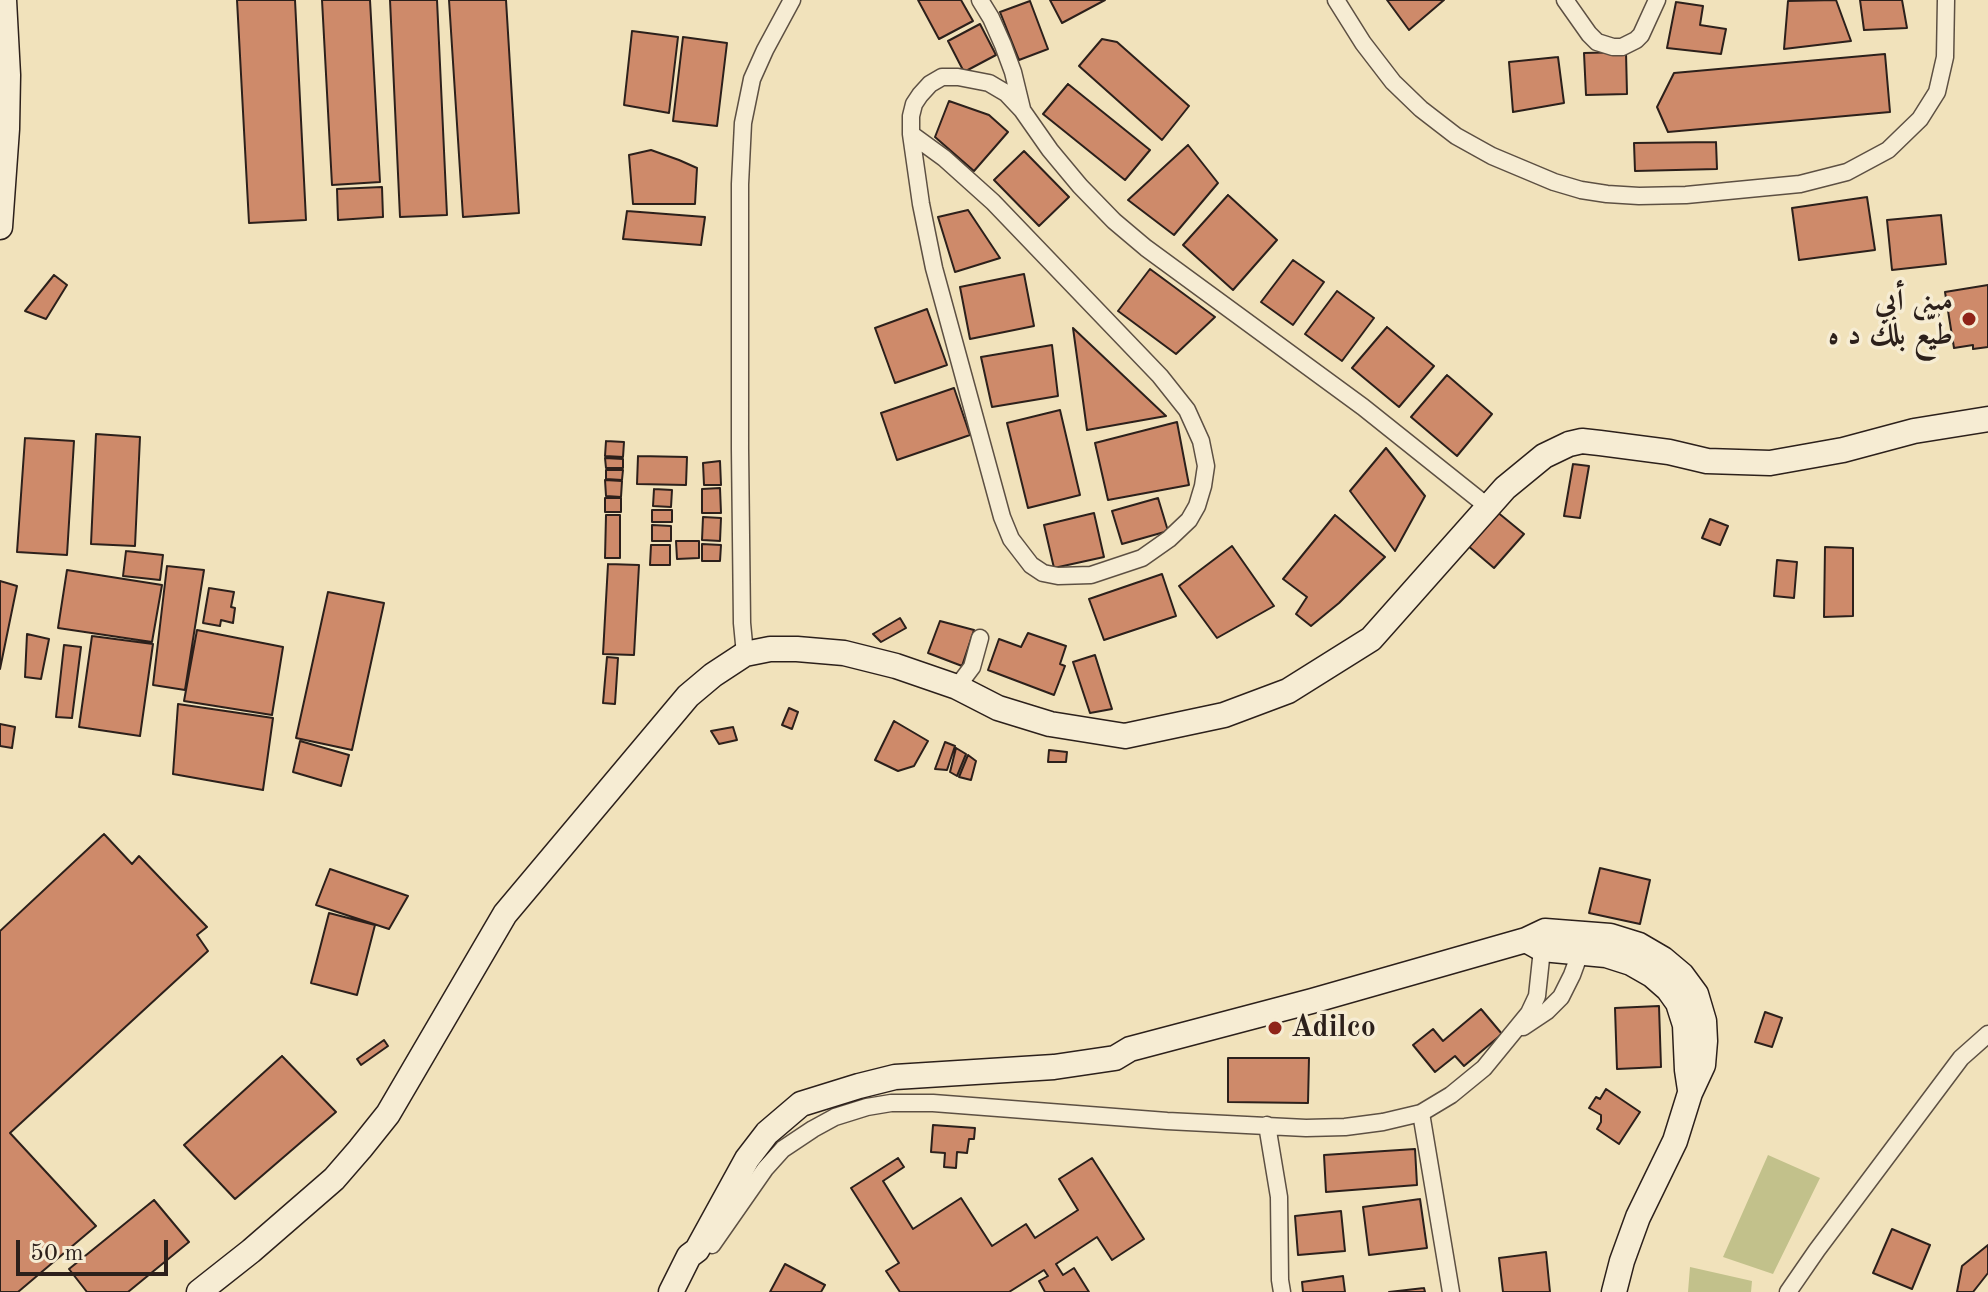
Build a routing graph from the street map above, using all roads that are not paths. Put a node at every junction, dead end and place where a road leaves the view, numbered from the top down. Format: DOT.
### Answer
graph roads {
  1 [pos="4,0"];
  2 [pos="792,0"];
  3 [pos="980,0"];
  4 [pos="1336,0"];
  5 [pos="1565,0"];
  6 [pos="1657,0"];
  7 [pos="1946,0"];
  8 [pos="1022,110"];
  9 [pos="911,134"];
  10 [pos="0,227"];
  11 [pos="1988,419"];
  12 [pos="1487,506"];
  13 [pos="980,638"];
  14 [pos="745,654"];
  15 [pos="957,687"];
  16 [pos="1538,940"];
  17 [pos="1581,943"];
  18 [pos="1512,1034"];
  19 [pos="1988,1034"];
  20 [pos="1421,1113"];
  21 [pos="1267,1125"];
  22 [pos="686,1262"];
  23 [pos="199,1292"];
  24 [pos="671,1292"];
  25 [pos="1282,1292"];
  26 [pos="1451,1292"];
  27 [pos="1614,1292"];
  28 [pos="1788,1292"];
  1 -- 10 [label="main road"];
  2 -- 14 [label="street"];
  3 -- 8 [label="street"];
  4 -- 7 [label="street"];
  5 -- 6 [label="street"];
  8 -- 9 [label="street"];
  8 -- 12 [label="street"];
  9 -- 9 [label="street"];
  11 -- 12 [label="main road"];
  12 -- 15 [label="main road"];
  13 -- 15 [label="street"];
  14 -- 15 [label="main road"];
  14 -- 23 [label="main road"];
  16 -- 17 [label="main road"];
  16 -- 18 [label="street"];
  16 -- 22 [label="main road"];
  17 -- 18 [label="street"];
  17 -- 27 [label="main road"];
  18 -- 20 [label="street"];
  19 -- 28 [label="street"];
  20 -- 21 [label="street"];
  20 -- 26 [label="street"];
  21 -- 22 [label="street"];
  21 -- 25 [label="street"];
  22 -- 24 [label="main road"];
}
